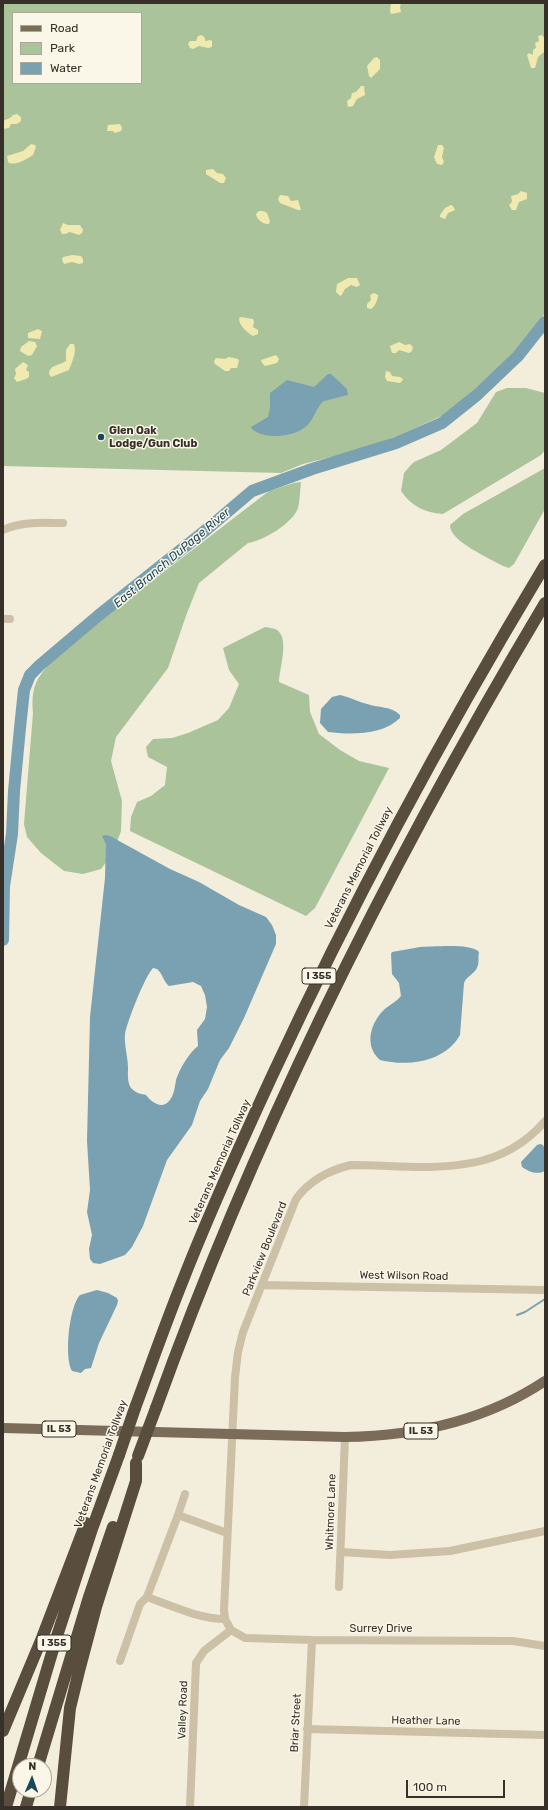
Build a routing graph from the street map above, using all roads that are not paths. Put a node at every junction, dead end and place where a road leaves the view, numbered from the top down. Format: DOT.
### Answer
graph roads {
  1 [pos="63,523"];
  2 [pos="3,530"];
  3 [pos="545,565"];
  4 [pos="545,603"];
  5 [pos="545,1121"];
  6 [pos="262,1285"];
  7 [pos="545,1290"];
  8 [pos="545,1381"];
  9 [pos="3,1428"];
  10 [pos="232,1433"];
  11 [pos="345,1437"];
  12 [pos="137,1460"];
  13 [pos="109,1482"];
  14 [pos="186,1494"];
  15 [pos="178,1515"];
  16 [pos="545,1531"];
  17 [pos="227,1533"];
  18 [pos="341,1552"];
  19 [pos="339,1587"];
  20 [pos="147,1597"];
  21 [pos="225,1618"];
  22 [pos="231,1630"];
  23 [pos="312,1640"];
  24 [pos="545,1646"];
  25 [pos="120,1661"];
  26 [pos="307,1729"];
  27 [pos="3,1731"];
  28 [pos="545,1735"];
  29 [pos="40,1758"];
  30 [pos="6,1807"];
  31 [pos="60,1807"];
  32 [pos="190,1807"];
  33 [pos="304,1807"];
  1 -- 2 [label="street"];
  3 -- 13 [label="highway, Veterans Memorial Tollway / I 355, bridge"];
  4 -- 12 [label="highway, I 355, bridge"];
  5 -- 6 [label="street, Parkview Boulevard"];
  6 -- 7 [label="street, West Wilson Road"];
  6 -- 10 [label="street, Parkview Boulevard"];
  8 -- 11 [label="main road, IL 53"];
  9 -- 10 [label="main road, IL 53"];
  10 -- 11 [label="main road, IL 53"];
  10 -- 17 [label="street"];
  11 -- 18 [label="street, Whitmore Lane"];
  12 -- 29 [label="highway, I 355"];
  12 -- 31 [label="highway"];
  13 -- 27 [label="highway"];
  13 -- 30 [label="highway, Veterans Memorial Tollway / I 355"];
  14 -- 15 [label="street"];
  15 -- 17 [label="street"];
  15 -- 20 [label="street"];
  16 -- 18 [label="street"];
  17 -- 21 [label="street"];
  18 -- 19 [label="street, Whitmore Lane"];
  20 -- 21 [label="street"];
  20 -- 25 [label="street"];
  21 -- 22 [label="street"];
  22 -- 23 [label="street, Surrey Drive"];
  22 -- 32 [label="street, Valley Road"];
  23 -- 24 [label="street, Surrey Drive"];
  23 -- 26 [label="street, Briar Street"];
  26 -- 28 [label="street, Heather Lane"];
  26 -- 33 [label="street, Briar Street"];
}
